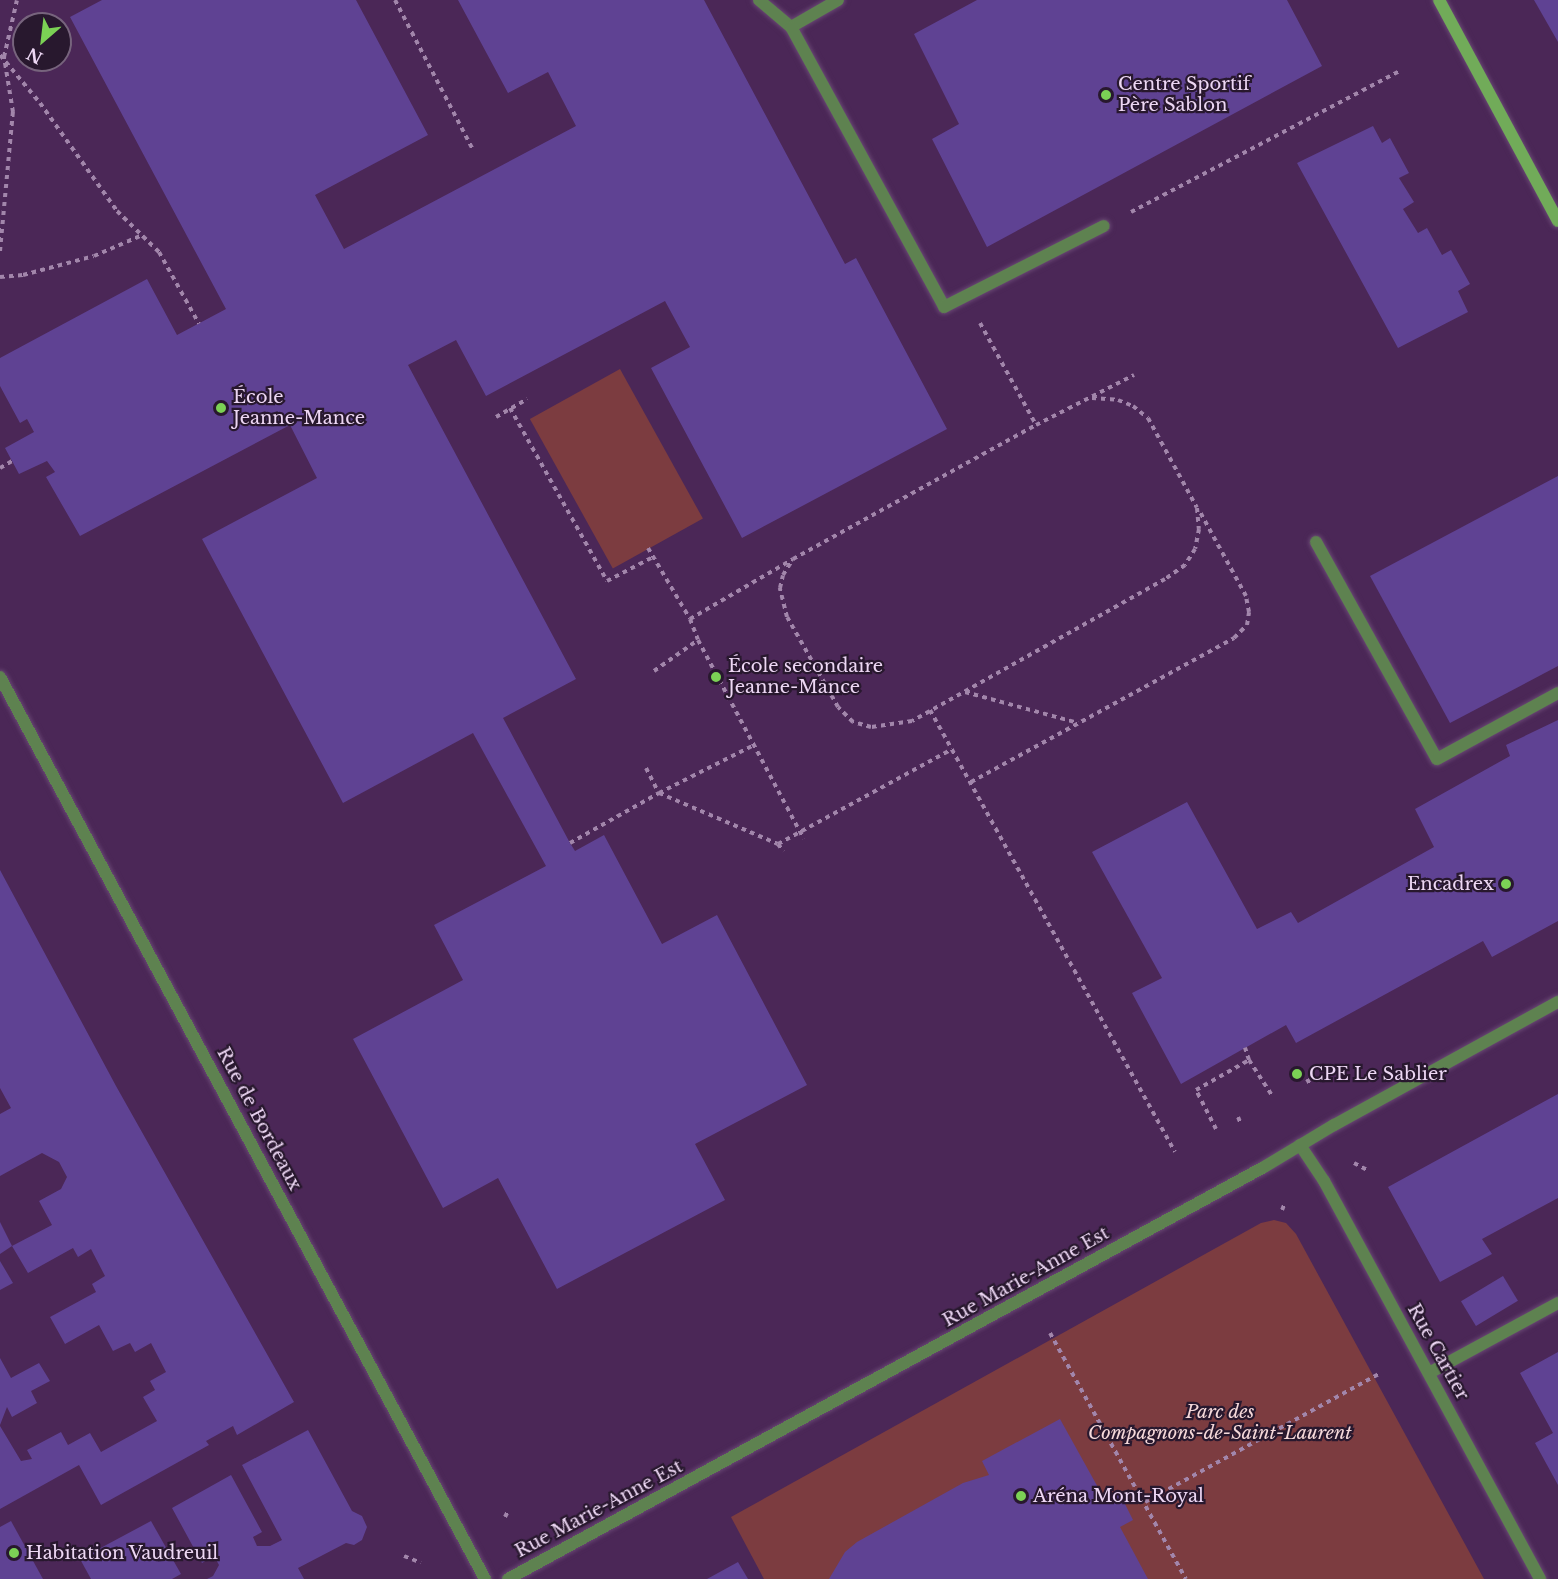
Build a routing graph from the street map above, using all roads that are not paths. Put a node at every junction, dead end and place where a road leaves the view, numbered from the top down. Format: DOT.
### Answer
graph roads {
  1 [pos="759,0"];
  2 [pos="838,0"];
  3 [pos="1439,0"];
  4 [pos="791,27"];
  5 [pos="1558,221"];
  6 [pos="1104,226"];
  7 [pos="1316,542"];
  8 [pos="0,677"];
  9 [pos="1558,693"];
  10 [pos="1558,1002"];
  11 [pos="1300,1145"];
  12 [pos="1558,1303"];
  13 [pos="1429,1373"];
  14 [pos="485,1579"];
  15 [pos="508,1579"];
  16 [pos="1540,1579"];
  1 -- 4 [label="street"];
  2 -- 4 [label="street"];
  3 -- 5 [label="main road"];
  4 -- 6 [label="street"];
  7 -- 9 [label="street"];
  8 -- 14 [label="street, Rue de Bordeaux"];
  10 -- 11 [label="street, Rue Marie-Anne Est"];
  11 -- 13 [label="street, Rue Cartier"];
  11 -- 15 [label="street, Rue Marie-Anne Est"];
  12 -- 13 [label="street"];
  13 -- 16 [label="street, Rue Cartier"];
}
